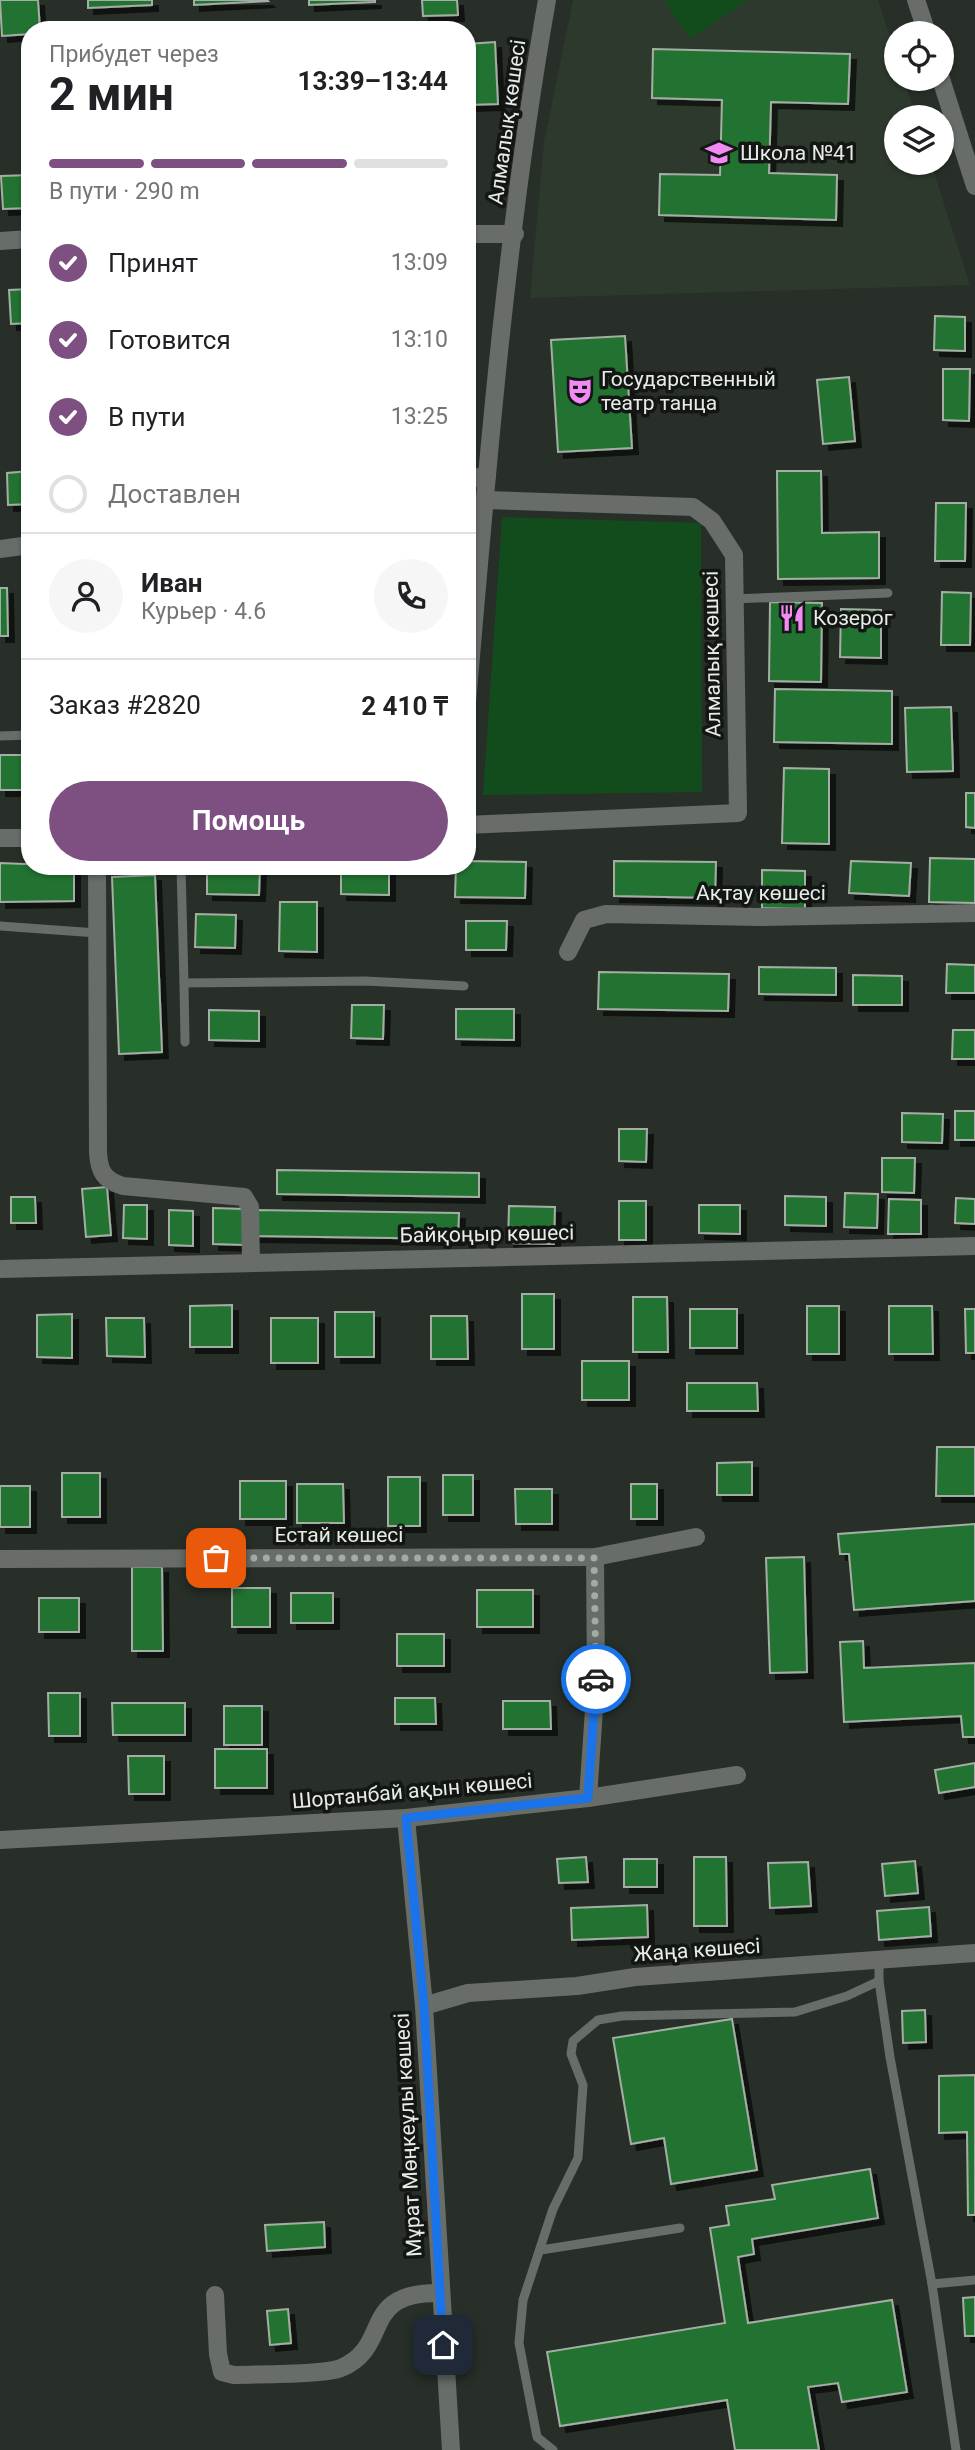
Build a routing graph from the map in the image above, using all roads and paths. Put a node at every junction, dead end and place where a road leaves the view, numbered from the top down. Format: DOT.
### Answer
graph roads {
  1 [pos="547,0"];
  2 [pos="916,0"];
  3 [pos="923,21"];
  4 [pos="945,91"];
  5 [pos="975,186"];
  6 [pos="515,233"];
  7 [pos="476,234"];
  8 [pos="21,240"];
  9 [pos="0,241"];
  10 [pos="487,475"];
  11 [pos="476,477"];
  12 [pos="486,500"];
  13 [pos="21,546"];
  14 [pos="0,549"];
  15 [pos="888,593"];
  16 [pos="733,598"];
  17 [pos="476,606"];
  18 [pos="21,735"];
  19 [pos="0,736"];
  20 [pos="476,825"];
  21 [pos="0,838"];
  22 [pos="21,838"];
  23 [pos="97,875"];
  24 [pos="181,875"];
  25 [pos="975,913"];
  26 [pos="0,926"];
  27 [pos="97,933"];
  28 [pos="568,953"];
  29 [pos="184,983"];
  30 [pos="464,986"];
  31 [pos="185,1042"];
  32 [pos="975,1246"];
  33 [pos="251,1263"];
  34 [pos="0,1269"];
  35 [pos="696,1537"];
  36 [pos="594,1558"];
  37 [pos="0,1559"];
  38 [pos="737,1775"];
  39 [pos="588,1798"];
  40 [pos="406,1818"];
  41 [pos="0,1840"];
  42 [pos="975,1953"];
  43 [pos="879,1959"];
  44 [pos="879,1981"];
  45 [pos="424,2006"];
  46 [pos="680,2228"];
  47 [pos="541,2250"];
  48 [pos="975,2280"];
  49 [pos="932,2284"];
  50 [pos="440,2293"];
  51 [pos="215,2295"];
  52 [pos="451,2450"];
  53 [pos="553,2450"];
  54 [pos="956,2450"];
  1 -- 6 [label="street, Алмалық көшесі"];
  2 -- 3 [label="street"];
  4 -- 5 [label="street"];
  6 -- 7 [label="street"];
  6 -- 10 [label="street, Алмалық көшесі"];
  8 -- 9 [label="street"];
  10 -- 11 [label="street"];
  10 -- 12 [label="street, Алмалық көшесі"];
  12 -- 16 [label="street, Алмалық көшесі"];
  12 -- 17 [label="street, Алмалық көшесі"];
  13 -- 14 [label="street"];
  15 -- 16 [label="lane"];
  16 -- 20 [label="street, Алмалық көшесі"];
  18 -- 19 [label="lane"];
  21 -- 22 [label="street"];
  23 -- 27 [label="street"];
  24 -- 29 [label="lane"];
  25 -- 28 [label="street, Ақтау көшесі"];
  26 -- 27 [label="lane"];
  27 -- 33 [label="street"];
  29 -- 30 [label="lane"];
  29 -- 31 [label="lane"];
  32 -- 33 [label="street, Байқоңыр көшесі"];
  33 -- 34 [label="street, Байқоңыр көшесі"];
  35 -- 36 [label="street, Естай көшесі"];
  36 -- 37 [label="street, Естай көшесі"];
  36 -- 39 [label="street"];
  38 -- 39 [label="street, Шортанбай ақын көшесі"];
  39 -- 40 [label="street, Шортанбай ақын көшесі"];
  40 -- 41 [label="street, Шортанбай ақын көшесі"];
  40 -- 45 [label="street, Мұрат Мөңкеұлы көшесі"];
  42 -- 43 [label="street, Жаңа көшесі"];
  43 -- 44 [label="lane"];
  43 -- 45 [label="street, Жаңа көшесі"];
  44 -- 47 [label="lane"];
  44 -- 49 [label="lane"];
  45 -- 50 [label="street, Мұрат Мөңкеұлы көшесі"];
  46 -- 47 [label="lane"];
  47 -- 53 [label="lane"];
  48 -- 49 [label="lane"];
  49 -- 54 [label="lane"];
  50 -- 51 [label="street"];
  50 -- 52 [label="street, Мұрат Мөңкеұлы көшесі"];
}
